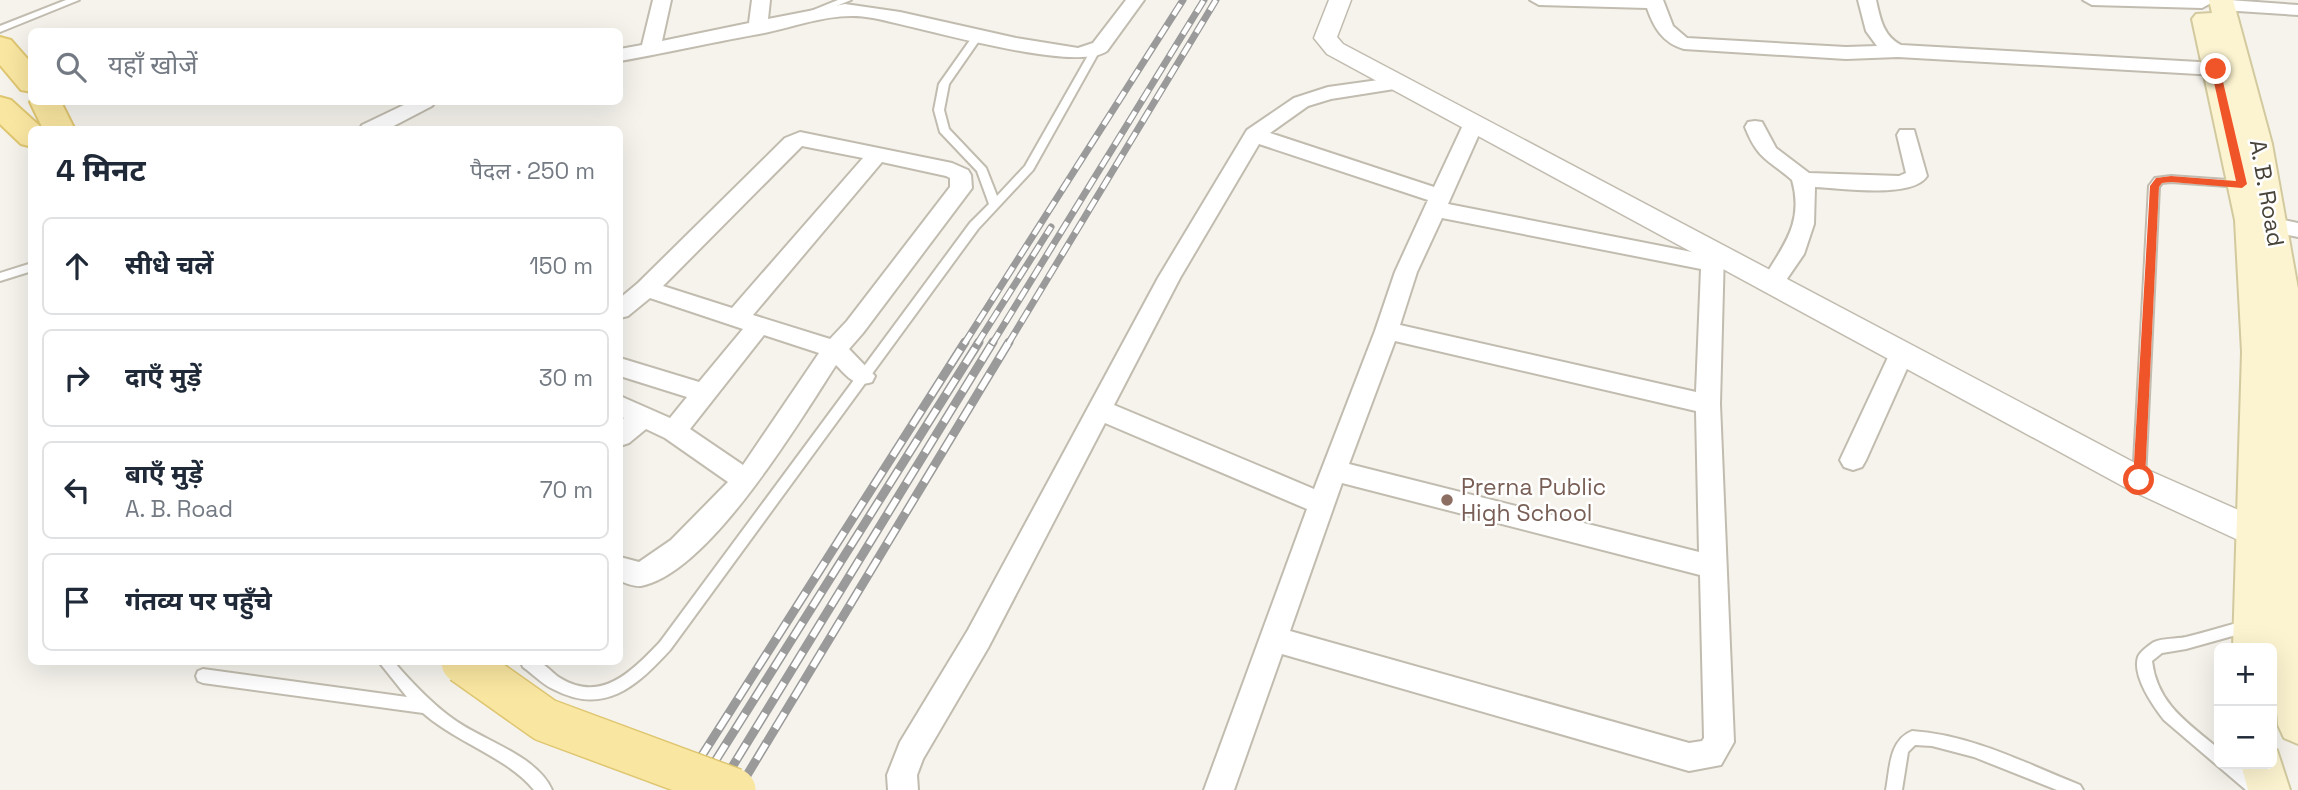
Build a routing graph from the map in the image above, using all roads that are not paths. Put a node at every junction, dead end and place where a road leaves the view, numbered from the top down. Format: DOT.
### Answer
graph roads {
  1 [pos="74,0"];
  2 [pos="662,0"];
  3 [pos="761,0"];
  4 [pos="846,0"];
  5 [pos="1135,0"];
  6 [pos="1340,0"];
  7 [pos="1538,0"];
  8 [pos="1867,0"];
  9 [pos="2092,0"];
  10 [pos="1575,1"];
  11 [pos="1654,2"];
  12 [pos="2212,2"];
  13 [pos="2298,10"];
  14 [pos="790,21"];
  15 [pos="0,29"];
  16 [pos="757,29"];
  17 [pos="978,35"];
  18 [pos="0,46"];
  19 [pos="650,50"];
  20 [pos="1898,51"];
  21 [pos="1094,52"];
  22 [pos="623,54"];
  23 [pos="2216,69"];
  24 [pos="28,78"];
  25 [pos="1400,83"];
  26 [pos="47,105"];
  27 [pos="419,105"];
  28 [pos="1474,123"];
  29 [pos="57,126"];
  30 [pos="377,126"];
  31 [pos="1755,127"];
  32 [pos="1254,135"];
  33 [pos="1907,135"];
  34 [pos="878,153"];
  35 [pos="1803,180"];
  36 [pos="2242,184"];
  37 [pos="994,203"];
  38 [pos="1438,203"];
  39 [pos="2286,228"];
  40 [pos="1713,258"];
  41 [pos="28,268"];
  42 [pos="0,277"];
  43 [pos="1772,284"];
  44 [pos="646,289"];
  45 [pos="623,308"];
  46 [pos="748,322"];
  47 [pos="1387,331"];
  48 [pos="834,349"];
  49 [pos="1902,353"];
  50 [pos="623,368"];
  51 [pos="863,376"];
  52 [pos="705,393"];
  53 [pos="1708,404"];
  54 [pos="623,407"];
  55 [pos="1100,410"];
  56 [pos="643,417"];
  57 [pos="674,431"];
  58 [pos="623,434"];
  59 [pos="1853,460"];
  60 [pos="1334,470"];
  61 [pos="2139,480"];
  62 [pos="746,481"];
  63 [pos="1322,504"];
  64 [pos="2270,540"];
  65 [pos="1714,567"];
  66 [pos="623,569"];
  67 [pos="2252,637"];
  68 [pos="1274,639"];
  69 [pos="388,665"];
  70 [pos="467,665"];
  71 [pos="532,665"];
  72 [pos="203,676"];
  73 [pos="428,707"];
  74 [pos="2298,725"];
  75 [pos="2214,754"];
  76 [pos="2233,769"];
  77 [pos="2263,769"];
  78 [pos="544,790"];
  79 [pos="734,790"];
  80 [pos="903,790"];
  81 [pos="1219,790"];
  82 [pos="1894,790"];
  83 [pos="2075,790"];
  84 [pos="2258,790"];
  85 [pos="2269,790"];
  1 -- 15 [label="lane"];
  2 -- 19 [label="street"];
  3 -- 16 [label="street"];
  4 -- 14 [label="lane"];
  5 -- 21 [label="street"];
  6 -- 25 [label="street"];
  7 -- 10 [label="street"];
  8 -- 20 [label="street"];
  9 -- 12 [label="street"];
  10 -- 11 [label="street"];
  11 -- 20 [label="street"];
  12 -- 13 [label="street"];
  12 -- 23 [label="main road, A. B. Road"];
  12 -- 39 [label="main road, A. B. Road"];
  14 -- 16 [label="street"];
  14 -- 17 [label="street"];
  16 -- 19 [label="street"];
  17 -- 21 [label="street"];
  17 -- 37 [label="lane"];
  18 -- 24 [label="main road"];
  19 -- 22 [label="street"];
  20 -- 23 [label="street"];
  21 -- 37 [label="lane"];
  23 -- 36 [label="main road, A. B. Road"];
  25 -- 28 [label="street"];
  25 -- 32 [label="street"];
  26 -- 29 [label="main road"];
  27 -- 30 [label="street"];
  28 -- 38 [label="street"];
  28 -- 40 [label="street"];
  31 -- 35 [label="street"];
  32 -- 38 [label="street"];
  32 -- 55 [label="street"];
  33 -- 35 [label="street"];
  34 -- 44 [label="street"];
  34 -- 46 [label="street"];
  34 -- 48 [label="street"];
  35 -- 43 [label="street"];
  36 -- 61 [label="lane"];
  36 -- 64 [label="main road, A. B. Road"];
  37 -- 51 [label="lane"];
  38 -- 40 [label="street"];
  38 -- 47 [label="street"];
  39 -- 64 [label="main road, A. B. Road"];
  40 -- 43 [label="street"];
  40 -- 53 [label="street"];
  41 -- 42 [label="lane"];
  43 -- 49 [label="street"];
  44 -- 45 [label="street"];
  44 -- 46 [label="street"];
  46 -- 48 [label="street"];
  46 -- 52 [label="street"];
  47 -- 53 [label="street"];
  47 -- 60 [label="street"];
  48 -- 51 [label="street"];
  48 -- 62 [label="street"];
  49 -- 59 [label="street"];
  49 -- 61 [label="street"];
  50 -- 52 [label="street"];
  51 -- 71 [label="lane"];
  52 -- 57 [label="street"];
  53 -- 65 [label="street"];
  54 -- 56 [label="street"];
  55 -- 63 [label="street"];
  55 -- 80 [label="street"];
  56 -- 57 [label="street"];
  56 -- 58 [label="street"];
  57 -- 62 [label="street"];
  60 -- 63 [label="street"];
  60 -- 65 [label="street"];
  61 -- 64 [label="street"];
  62 -- 66 [label="street"];
  63 -- 68 [label="street"];
  64 -- 67 [label="main road, A. B. Road"];
  64 -- 74 [label="main road, A. B. Road"];
  65 -- 68 [label="street"];
  67 -- 75 [label="lane"];
  68 -- 81 [label="street"];
  69 -- 73 [label="lane"];
  70 -- 79 [label="main road, bridge"];
  72 -- 73 [label="lane"];
  73 -- 78 [label="lane"];
  76 -- 84 [label="lane"];
  77 -- 85 [label="main road"];
  82 -- 83 [label="lane"];
}
